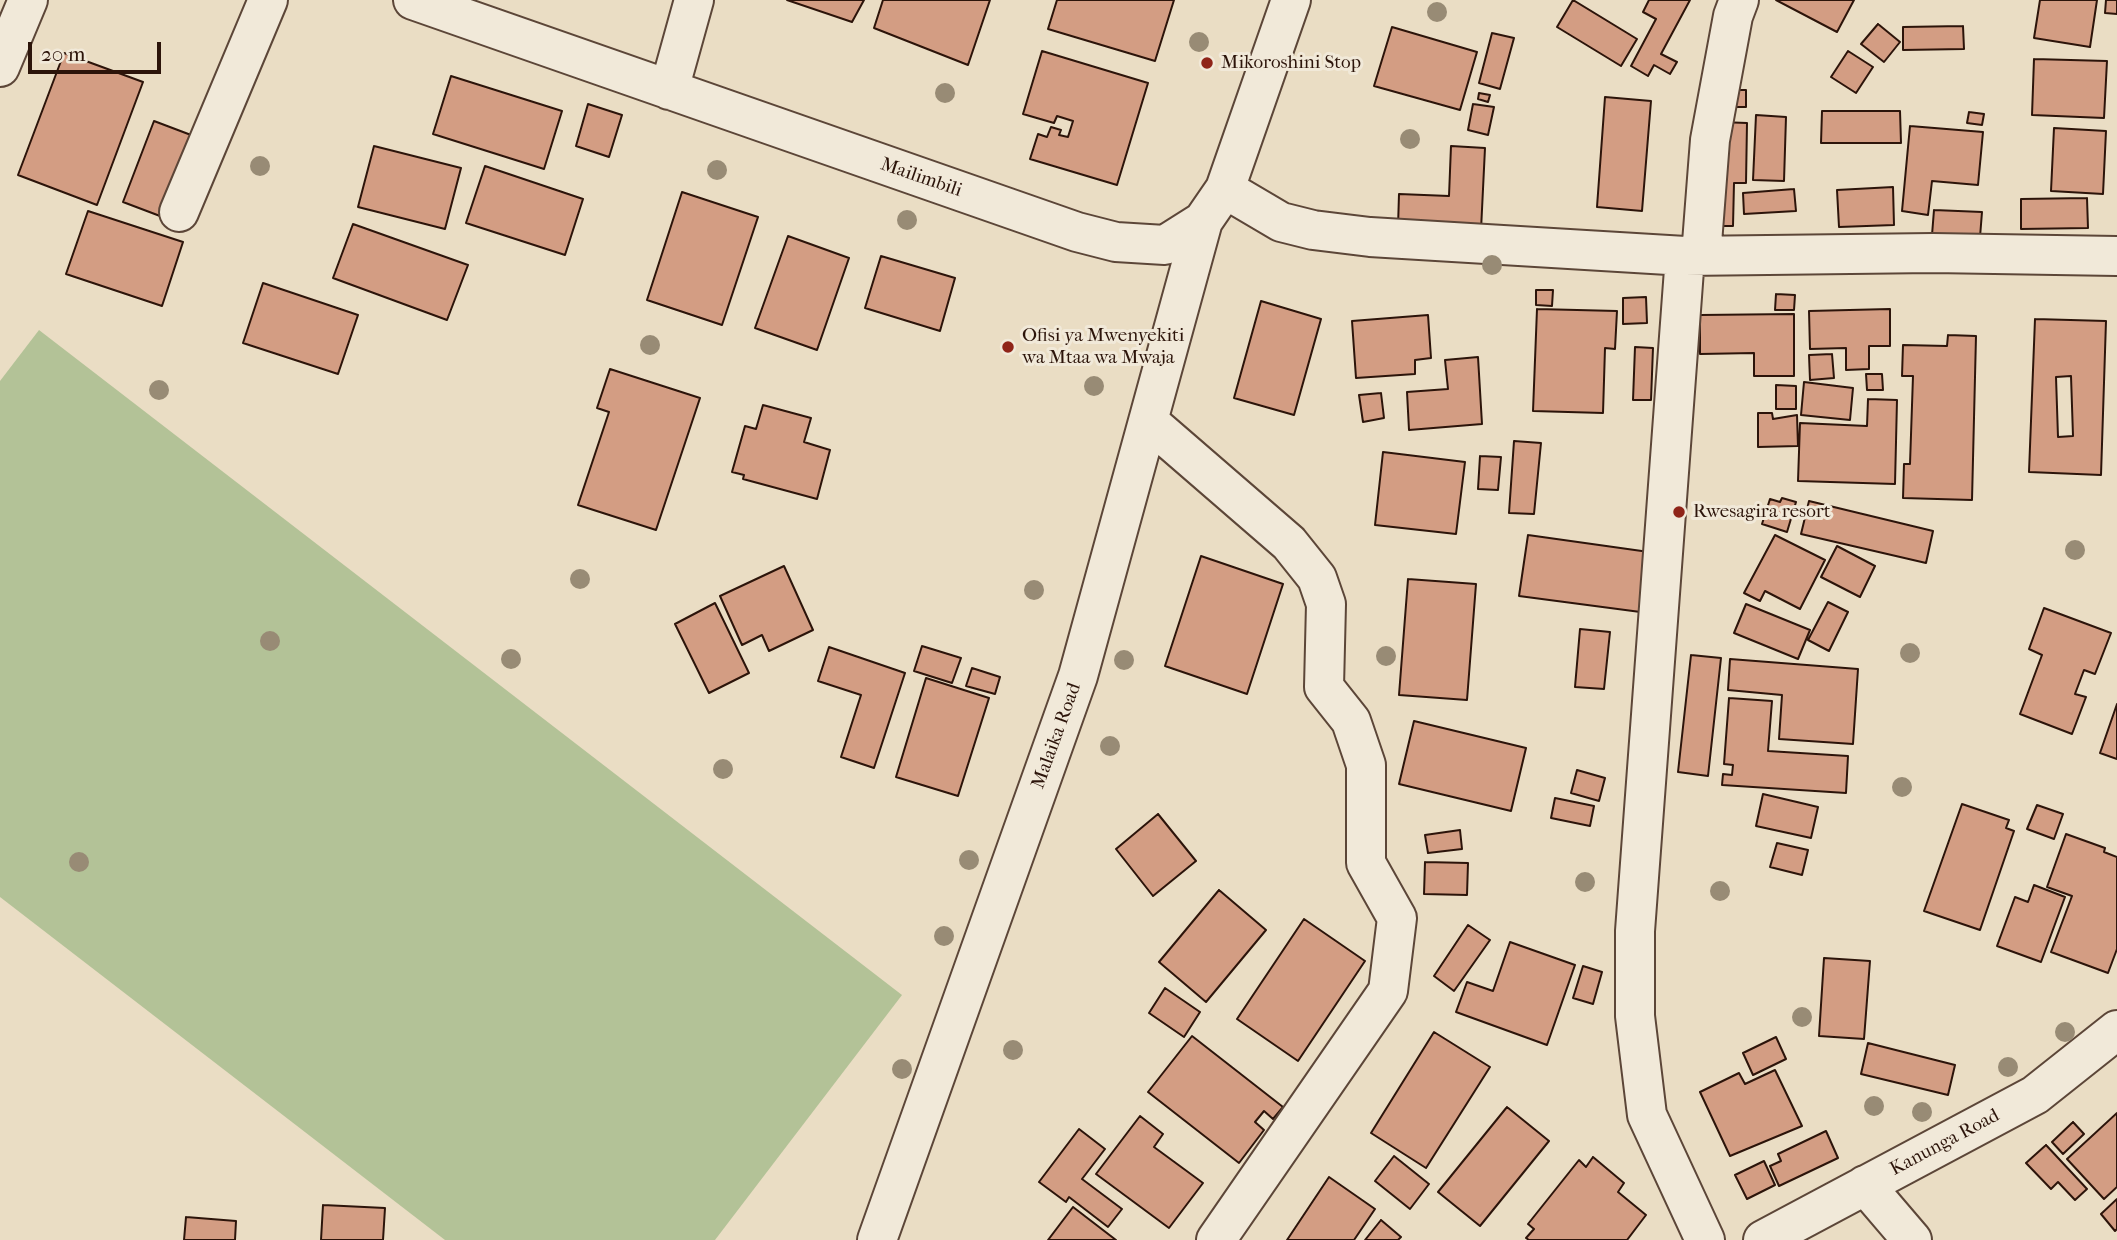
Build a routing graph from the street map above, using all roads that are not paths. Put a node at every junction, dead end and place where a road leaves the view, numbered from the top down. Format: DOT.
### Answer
graph roads {
  1 [pos="28,0"];
  2 [pos="268,0"];
  3 [pos="413,0"];
  4 [pos="694,0"];
  5 [pos="1291,0"];
  6 [pos="1739,0"];
  7 [pos="0,67"];
  8 [pos="669,90"];
  9 [pos="1225,189"];
  10 [pos="178,212"];
  11 [pos="1203,221"];
  12 [pos="1693,256"];
  13 [pos="2117,256"];
  14 [pos="1148,421"];
  15 [pos="2117,1030"];
  16 [pos="1866,1185"];
  17 [pos="877,1240"];
  18 [pos="1216,1240"];
  19 [pos="1705,1240"];
  20 [pos="1763,1240"];
  21 [pos="1912,1240"];
  1 -- 7 [label="street"];
  2 -- 10 [label="street"];
  3 -- 8 [label="street, Mailimbili"];
  4 -- 8 [label="street"];
  5 -- 9 [label="street, Mailimbili"];
  6 -- 12 [label="street"];
  8 -- 11 [label="street, Mailimbili"];
  9 -- 11 [label="street, Mailimbili"];
  9 -- 12 [label="street"];
  11 -- 14 [label="street, Malaika Road"];
  12 -- 13 [label="street"];
  12 -- 19 [label="street"];
  14 -- 17 [label="street, Malaika Road"];
  14 -- 18 [label="street"];
  15 -- 16 [label="street, Kanunga Road"];
  16 -- 20 [label="street, Kanunga Road"];
  16 -- 21 [label="street"];
}
